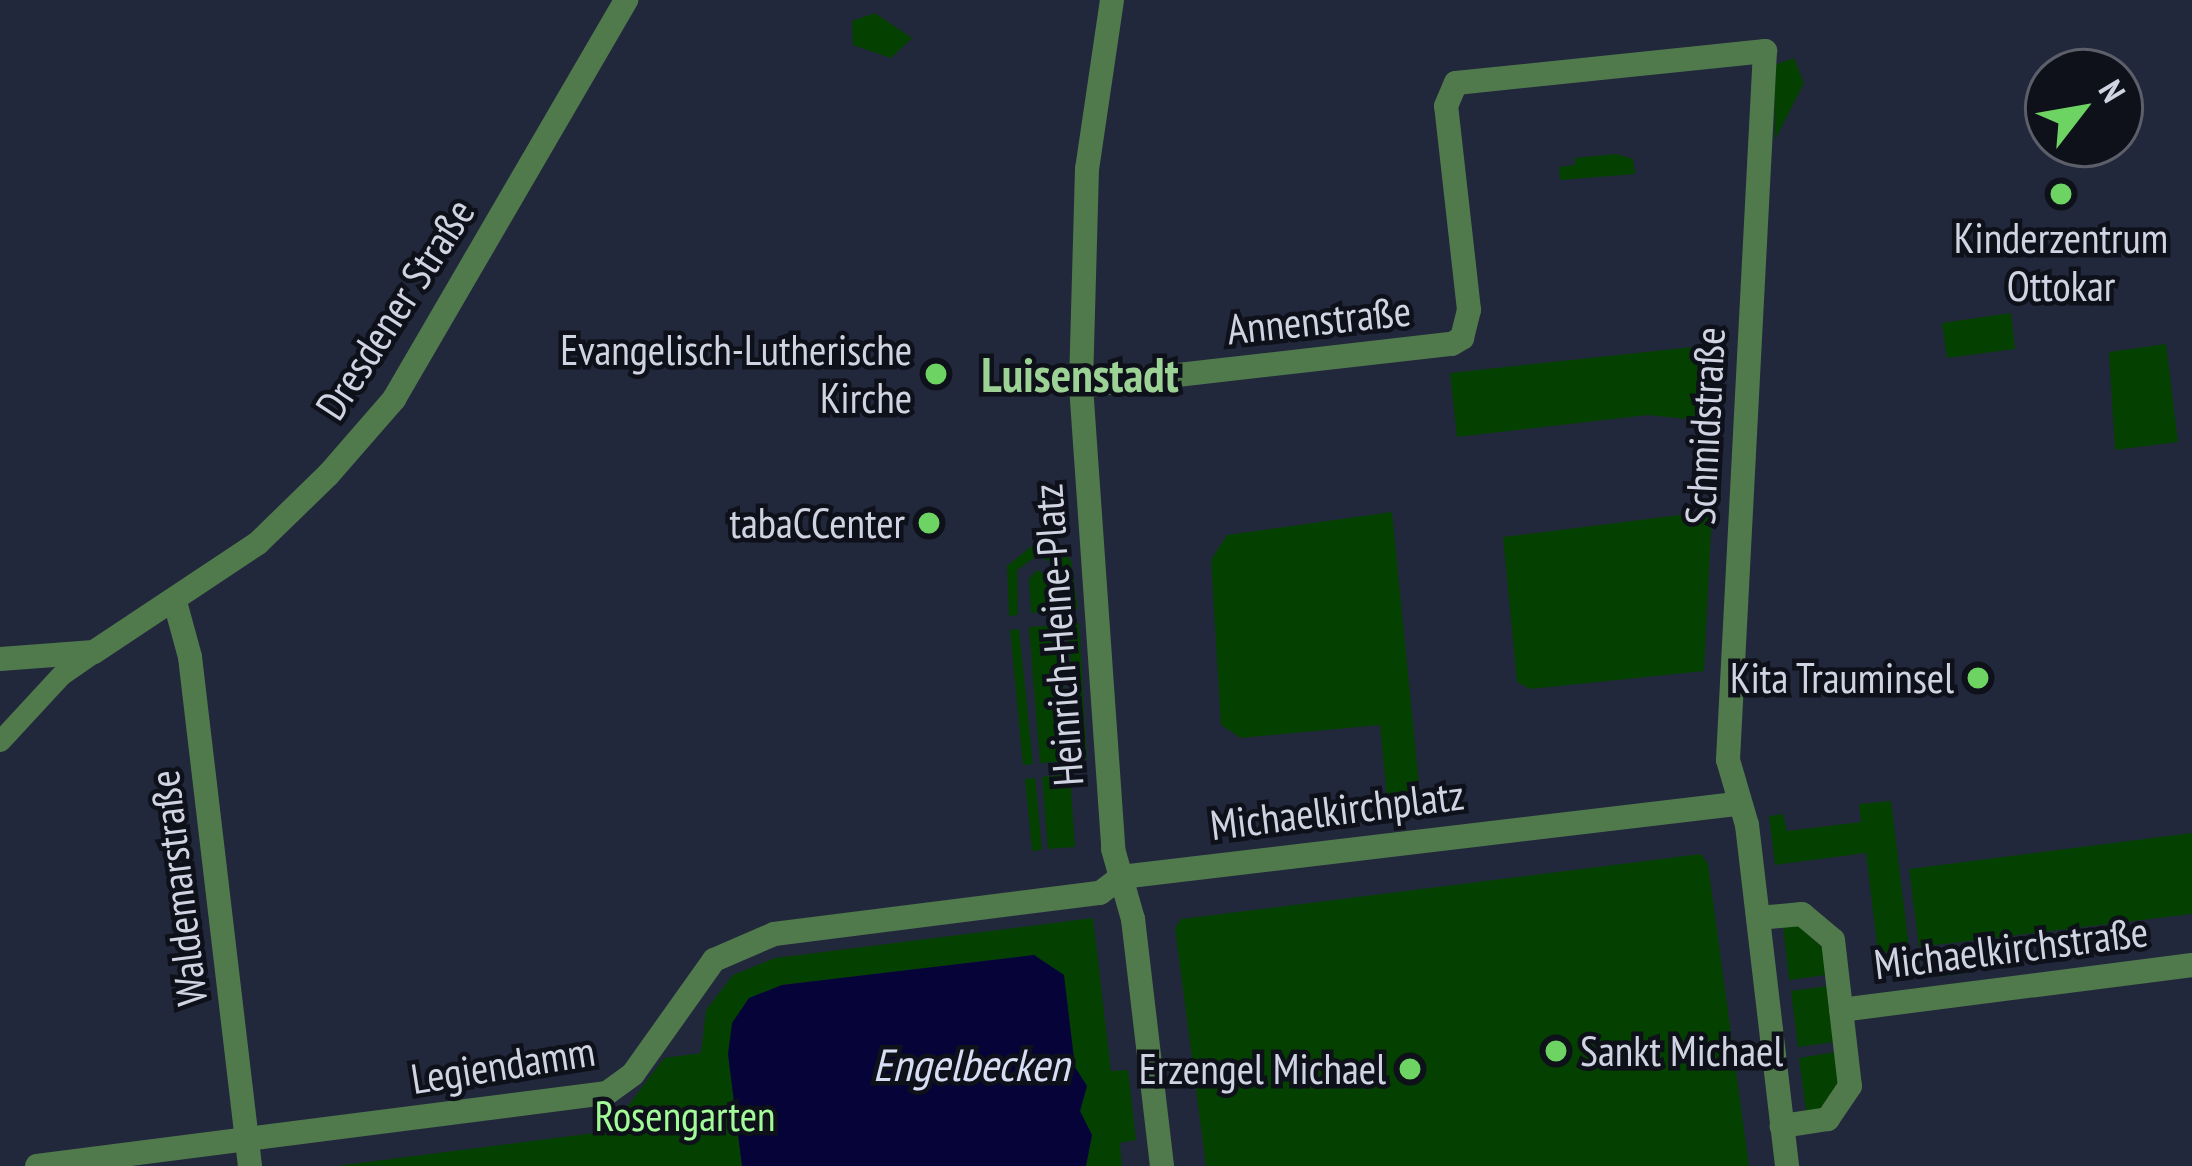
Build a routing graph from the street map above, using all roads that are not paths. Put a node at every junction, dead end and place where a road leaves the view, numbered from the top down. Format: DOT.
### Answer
graph roads {
  1 [pos="626,0"];
  2 [pos="1112,0"];
  3 [pos="1765,51"];
  4 [pos="1081,386"];
  5 [pos="175,602"];
  6 [pos="94,652"];
  7 [pos="0,659"];
  8 [pos="0,741"];
  9 [pos="1736,804"];
  10 [pos="1121,877"];
  11 [pos="1759,919"];
  12 [pos="2192,965"];
  13 [pos="1840,1010"];
  14 [pos="1782,1126"];
  15 [pos="246,1140"];
  16 [pos="37,1166"];
  17 [pos="250,1166"];
  18 [pos="1162,1166"];
  19 [pos="1786,1166"];
  1 -- 5 [label="street, Dresdener Straße"];
  2 -- 4 [label="street"];
  3 -- 4 [label="street, Annenstraße"];
  3 -- 9 [label="street, Schmidstraße"];
  4 -- 10 [label="street, Heinrich-Heine-Platz"];
  5 -- 6 [label="street, Dresdener Straße"];
  5 -- 15 [label="street, Waldemarstraße"];
  6 -- 7 [label="street"];
  6 -- 8 [label="street, Dresdener Straße"];
  9 -- 10 [label="street, Michaelkirchplatz"];
  9 -- 11 [label="street"];
  10 -- 15 [label="street, Legiendamm"];
  10 -- 18 [label="street"];
  11 -- 13 [label="street"];
  11 -- 14 [label="street"];
  12 -- 13 [label="street, Michaelkirchstraße"];
  13 -- 14 [label="street"];
  14 -- 19 [label="street"];
  15 -- 16 [label="street, Legiendamm"];
  15 -- 17 [label="street, Waldemarstraße"];
}
